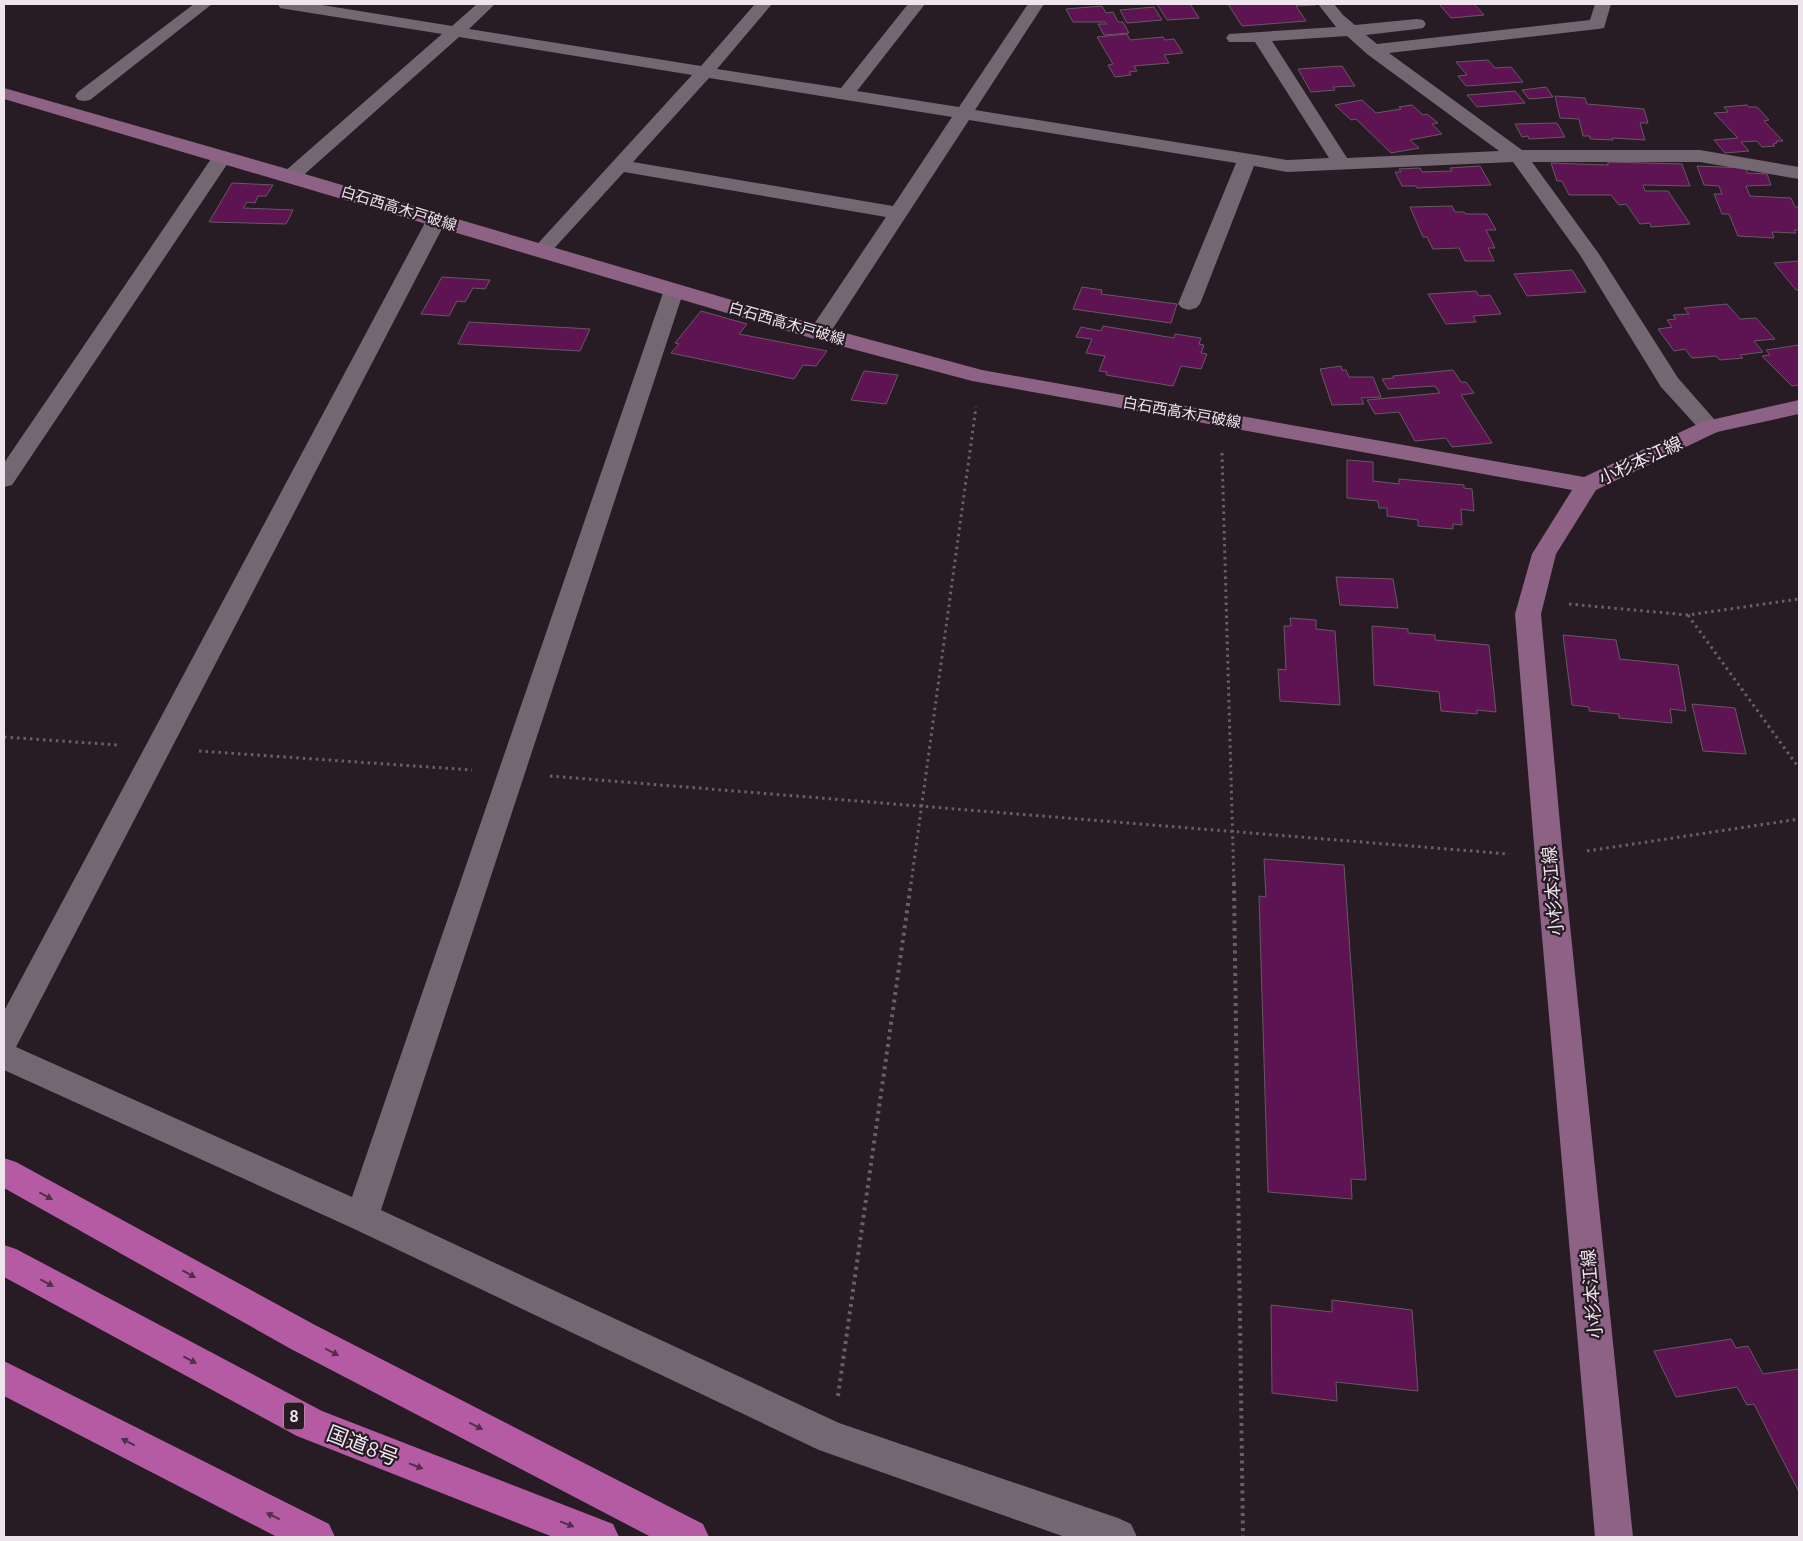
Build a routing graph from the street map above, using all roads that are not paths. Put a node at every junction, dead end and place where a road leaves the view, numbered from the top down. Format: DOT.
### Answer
graph roads {
  1 [pos="204,4"];
  2 [pos="286,4"];
  3 [pos="487,4"];
  4 [pos="764,4"];
  5 [pos="917,4"];
  6 [pos="1036,4"];
  7 [pos="1326,4"];
  8 [pos="1603,4"];
  9 [pos="1417,24"];
  10 [pos="1351,31"];
  11 [pos="455,32"];
  12 [pos="1261,36"];
  13 [pos="1235,38"];
  14 [pos="1373,50"];
  15 [pos="705,72"];
  16 [pos="4,93"];
  17 [pos="845,95"];
  18 [pos="84,96"];
  19 [pos="964,114"];
  20 [pos="1518,156"];
  21 [pos="222,158"];
  22 [pos="1247,160"];
  23 [pos="1342,163"];
  24 [pos="620,165"];
  25 [pos="1799,173"];
  26 [pos="291,176"];
  27 [pos="898,213"];
  28 [pos="437,219"];
  29 [pos="542,250"];
  30 [pos="674,290"];
  31 [pos="1189,304"];
  32 [pos="819,333"];
  33 [pos="1799,407"];
  34 [pos="1710,427"];
  35 [pos="4,480"];
  36 [pos="1587,485"];
  37 [pos="4,1040"];
  38 [pos="4,1056"];
  39 [pos="4,1172"];
  40 [pos="362,1217"];
  41 [pos="4,1260"];
  42 [pos="4,1378"];
  43 [pos="316,1537"];
  44 [pos="600,1537"];
  45 [pos="690,1537"];
  46 [pos="1118,1537"];
  47 [pos="1614,1537"];
  1 -- 18 [label="street"];
  2 -- 11 [label="street"];
  3 -- 11 [label="street"];
  4 -- 15 [label="street"];
  5 -- 17 [label="street"];
  6 -- 19 [label="street"];
  7 -- 10 [label="street"];
  8 -- 14 [label="street"];
  9 -- 10 [label="street"];
  10 -- 12 [label="street"];
  10 -- 14 [label="street"];
  11 -- 15 [label="street"];
  11 -- 26 [label="street"];
  12 -- 13 [label="street"];
  12 -- 23 [label="street"];
  14 -- 20 [label="street"];
  15 -- 17 [label="street"];
  15 -- 24 [label="street"];
  16 -- 21 [label="main road, 白石西高木戸破線"];
  17 -- 19 [label="street"];
  19 -- 22 [label="street"];
  19 -- 27 [label="street"];
  20 -- 23 [label="street"];
  20 -- 25 [label="street"];
  20 -- 34 [label="street"];
  21 -- 26 [label="main road, 白石西高木戸破線"];
  21 -- 35 [label="street"];
  22 -- 23 [label="street"];
  22 -- 31 [label="street"];
  24 -- 27 [label="street"];
  24 -- 29 [label="street"];
  26 -- 28 [label="main road, 白石西高木戸破線"];
  27 -- 32 [label="street"];
  28 -- 29 [label="main road, 白石西高木戸破線"];
  28 -- 37 [label="street"];
  29 -- 30 [label="main road, 白石西高木戸破線"];
  30 -- 32 [label="main road, 白石西高木戸破線"];
  30 -- 40 [label="street"];
  32 -- 36 [label="main road, 白石西高木戸破線"];
  33 -- 34 [label="main road, 小杉本江線"];
  34 -- 36 [label="main road, 小杉本江線"];
  36 -- 47 [label="main road, 小杉本江線"];
  38 -- 40 [label="street"];
  39 -- 45 [label="highway, one-way"];
  40 -- 46 [label="street"];
  41 -- 44 [label="highway, 国道8号 / 8, one-way"];
  43 -- 42 [label="highway, one-way"];
}
